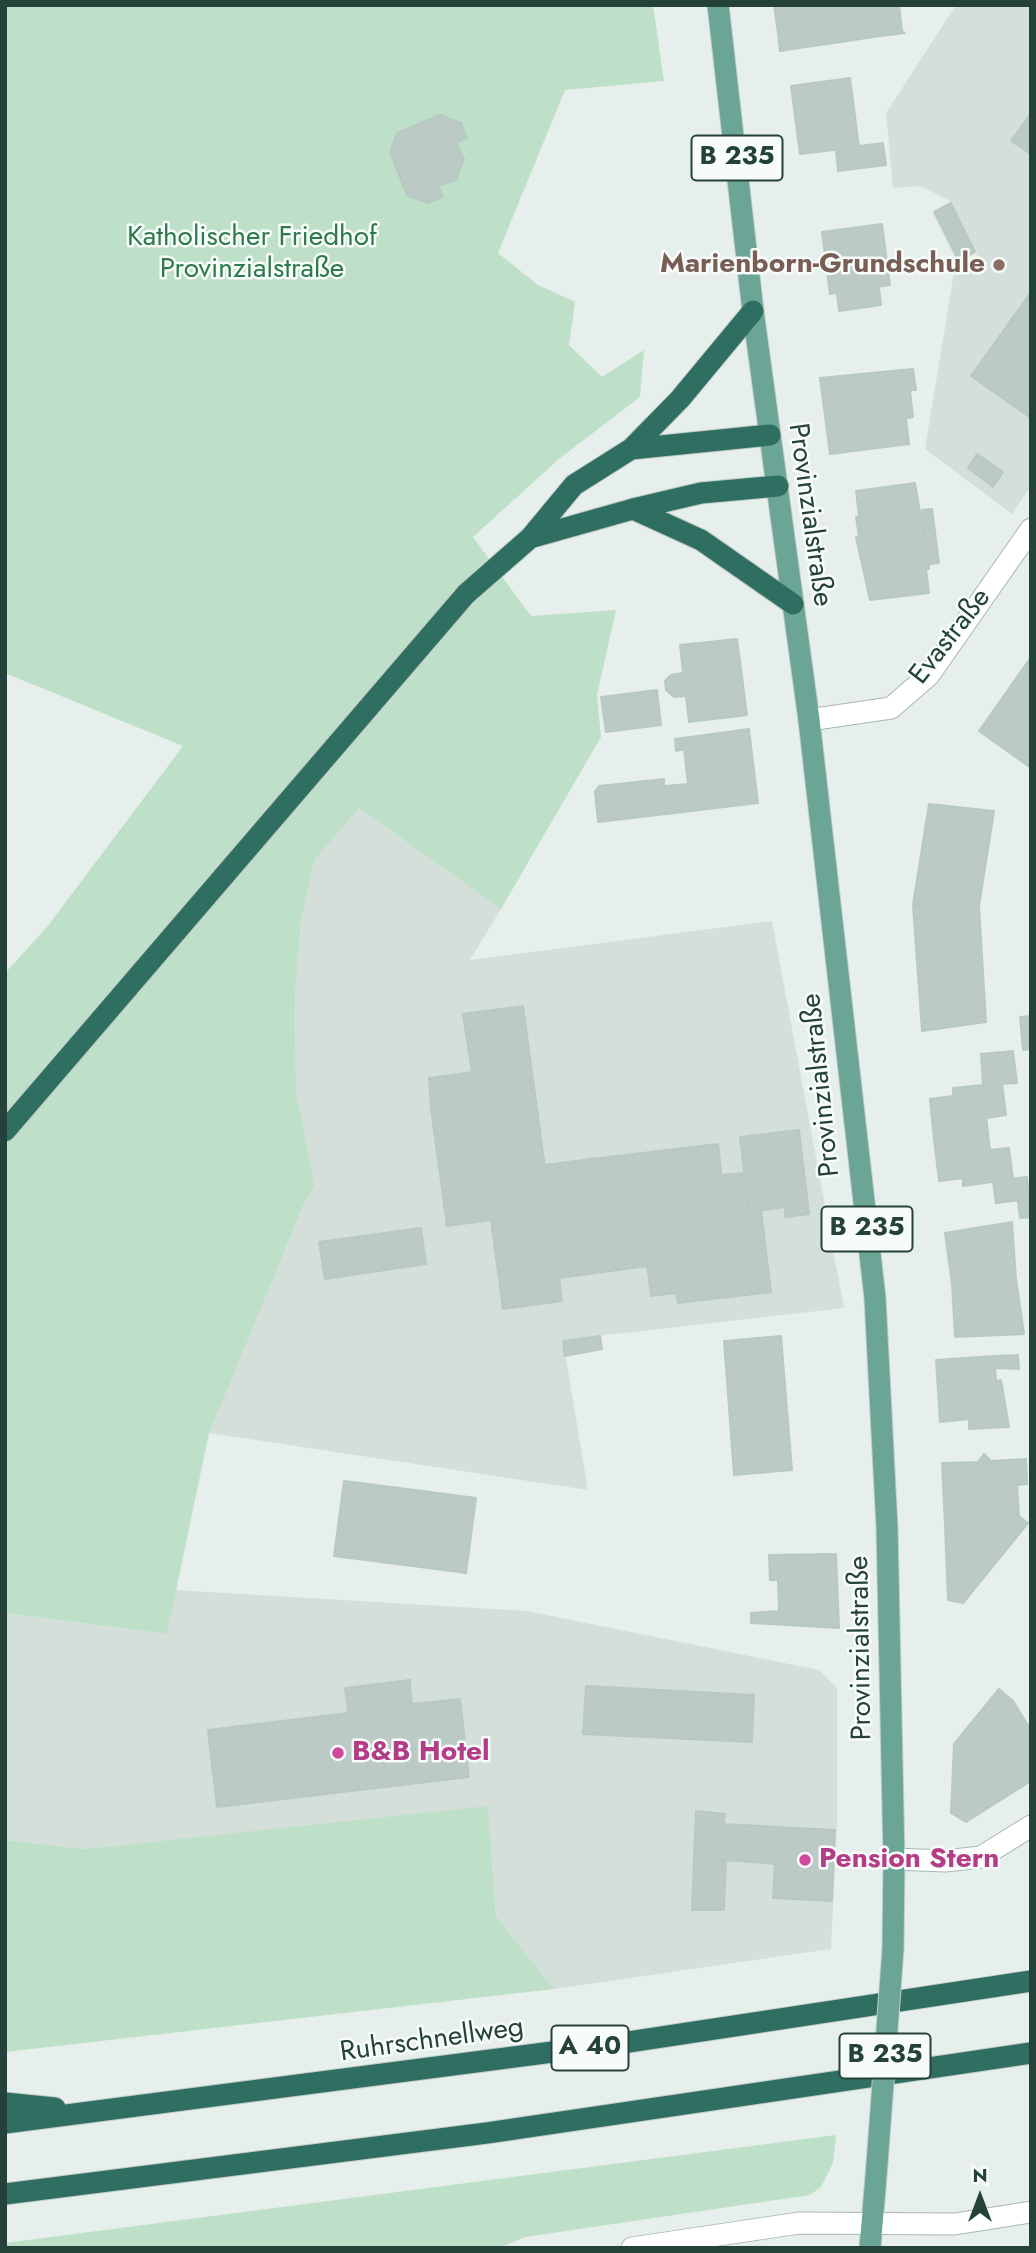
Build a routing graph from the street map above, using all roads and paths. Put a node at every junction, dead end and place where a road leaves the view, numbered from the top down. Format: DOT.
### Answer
graph roads {
  1 [pos="718,5"];
  2 [pos="753,311"];
  3 [pos="771,435"];
  4 [pos="631,449"];
  5 [pos="778,486"];
  6 [pos="633,509"];
  7 [pos="1031,529"];
  8 [pos="530,538"];
  9 [pos="793,604"];
  10 [pos="809,720"];
  11 [pos="5,1131"];
  12 [pos="1031,1826"];
  13 [pos="894,1859"];
  14 [pos="1031,1981"];
  15 [pos="1031,2053"];
  16 [pos="5,2103"];
  17 [pos="148,2106"];
  18 [pos="5,2123"];
  19 [pos="5,2194"];
  20 [pos="1031,2212"];
  21 [pos="872,2221"];
  22 [pos="632,2248"];
  23 [pos="870,2248"];
  1 -- 2 [label="main road, Provinzialstraße / B 235"];
  2 -- 3 [label="main road, Provinzialstraße / B 235"];
  2 -- 4 [label="highway"];
  3 -- 4 [label="highway"];
  3 -- 5 [label="main road, Provinzialstraße / B 235"];
  4 -- 8 [label="highway"];
  5 -- 6 [label="highway"];
  5 -- 9 [label="main road, Provinzialstraße / B 235"];
  6 -- 8 [label="highway"];
  6 -- 9 [label="highway"];
  7 -- 10 [label="street, Evastraße"];
  8 -- 11 [label="highway"];
  9 -- 10 [label="main road, Provinzialstraße / B 235"];
  10 -- 13 [label="main road, Provinzialstraße / B 235"];
  12 -- 13 [label="street"];
  13 -- 21 [label="main road, Provinzialstraße / B 235, bridge"];
  14 -- 17 [label="highway, Ruhrschnellweg / A 40"];
  15 -- 19 [label="highway"];
  16 -- 17 [label="highway"];
  17 -- 18 [label="highway, Ruhrschnellweg / A 40"];
  20 -- 21 [label="street"];
  21 -- 22 [label="street"];
  21 -- 23 [label="main road, Provinzialstraße / B 235"];
}
